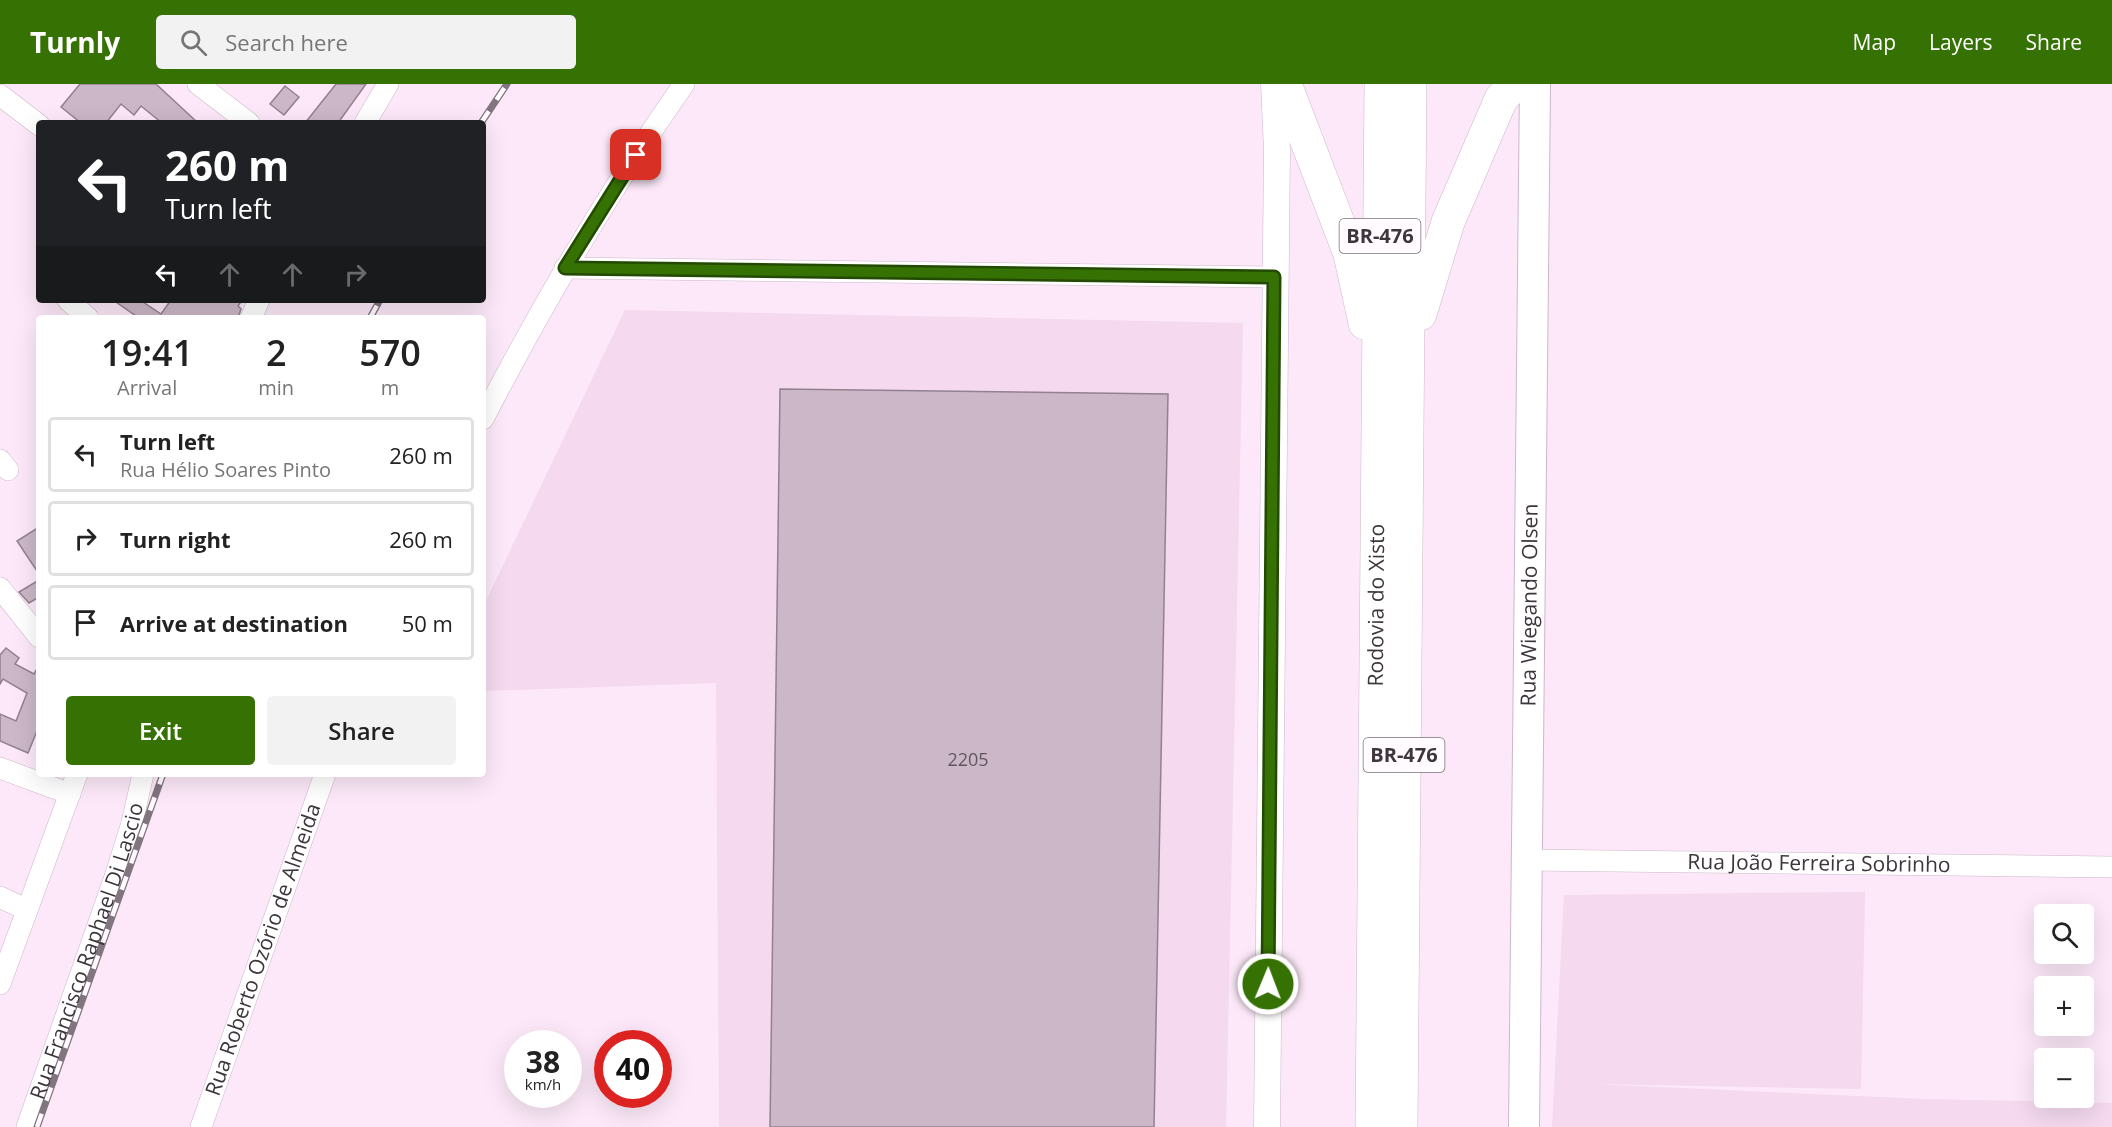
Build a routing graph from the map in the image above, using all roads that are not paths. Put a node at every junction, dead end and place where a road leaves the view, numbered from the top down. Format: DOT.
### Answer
graph roads {
  1 [pos="198,84"];
  2 [pos="388,84"];
  3 [pos="684,84"];
  4 [pos="1258,84"];
  5 [pos="1274,84"];
  6 [pos="1285,84"];
  7 [pos="1381,84"];
  8 [pos="1410,84"];
  9 [pos="1515,84"];
  10 [pos="1535,84"];
  11 [pos="0,95"];
  12 [pos="245,120"];
  13 [pos="367,120"];
  14 [pos="36,123"];
  15 [pos="565,268"];
  16 [pos="1274,277"];
  17 [pos="71,303"];
  18 [pos="85,315"];
  19 [pos="1393,385"];
  20 [pos="486,413"];
  21 [pos="0,588"];
  22 [pos="36,633"];
  23 [pos="0,768"];
  24 [pos="36,776"];
  25 [pos="42,777"];
  26 [pos="142,777"];
  27 [pos="323,777"];
  28 [pos="74,784"];
  29 [pos="1527,860"];
  30 [pos="2112,867"];
  31 [pos="0,897"];
  32 [pos="27,910"];
  33 [pos="0,984"];
  34 [pos="27,1127"];
  35 [pos="201,1127"];
  36 [pos="1267,1127"];
  37 [pos="1372,1127"];
  38 [pos="1401,1127"];
  39 [pos="1524,1127"];
  1 -- 12 [label="street"];
  2 -- 13 [label="street"];
  3 -- 15 [label="street"];
  4 -- 16 [label="street"];
  5 -- 16 [label="street"];
  6 -- 19 [label="highway"];
  7 -- 19 [label="highway, Rodovia do Xisto / BR-476"];
  8 -- 19 [label="highway, Rodovia do Xisto / BR-476"];
  9 -- 19 [label="highway"];
  10 -- 29 [label="main road, Rua Wiegando Olsen"];
  11 -- 14 [label="street"];
  15 -- 16 [label="street"];
  15 -- 20 [label="street"];
  16 -- 36 [label="street"];
  17 -- 18 [label="street"];
  19 -- 37 [label="highway, Rodovia do Xisto / BR-476"];
  19 -- 38 [label="highway, Rodovia do Xisto / BR-476"];
  21 -- 22 [label="street"];
  23 -- 24 [label="street"];
  25 -- 28 [label="street"];
  26 -- 34 [label="street, Rua Francisco Raphael Di Lascio"];
  27 -- 35 [label="street, Rua Roberto Ozório de Almeida"];
  28 -- 32 [label="street"];
  29 -- 30 [label="street, Rua João Ferreira Sobrinho"];
  29 -- 39 [label="main road, Rua Wiegando Olsen"];
  31 -- 32 [label="street"];
  32 -- 33 [label="street"];
}
